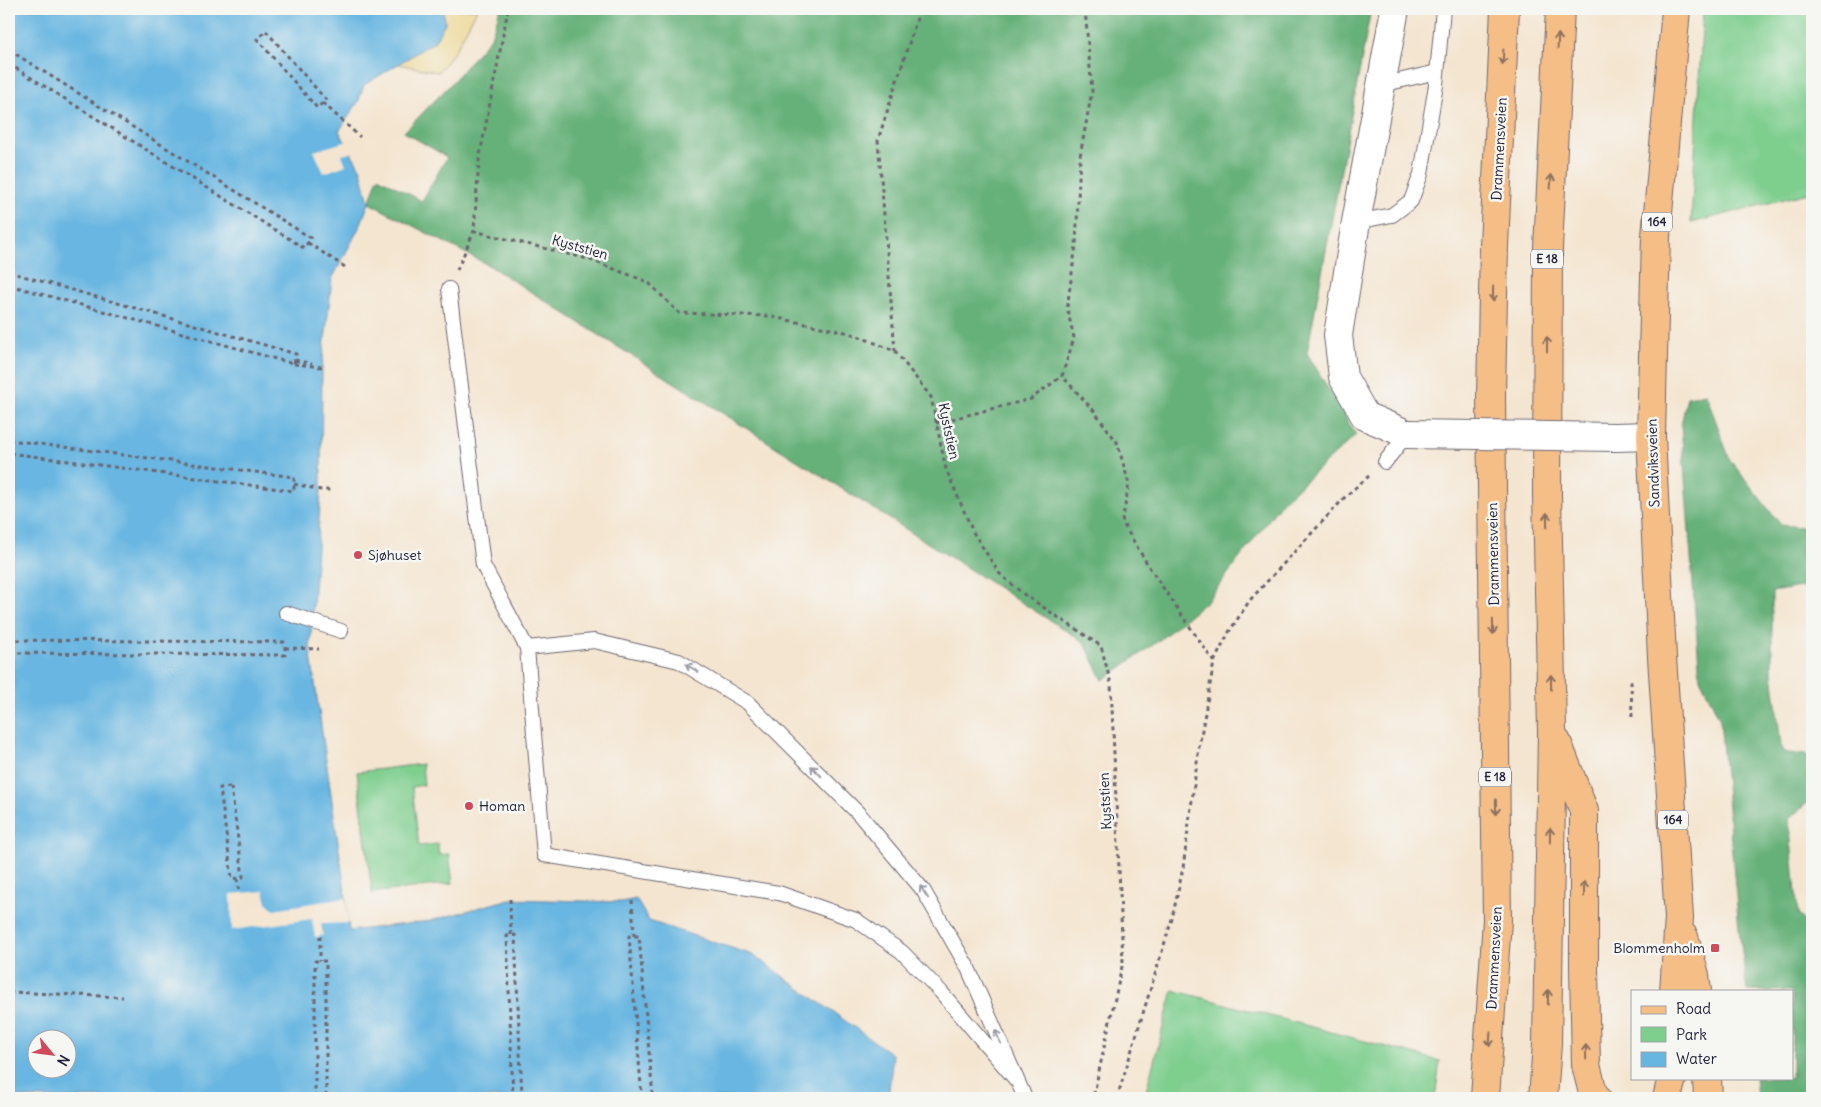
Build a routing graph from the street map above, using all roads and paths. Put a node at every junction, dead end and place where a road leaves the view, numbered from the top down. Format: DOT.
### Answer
graph roads {
  1 [pos="508,9"];
  2 [pos="920,9"];
  3 [pos="1085,9"];
  4 [pos="1395,9"];
  5 [pos="1443,9"];
  6 [pos="1505,9"];
  7 [pos="1560,9"];
  8 [pos="1676,9"];
  9 [pos="9,50"];
  10 [pos="9,64"];
  11 [pos="1437,72"];
  12 [pos="1381,85"];
  13 [pos="322,103"];
  14 [pos="360,137"];
  15 [pos="1356,222"];
  16 [pos="474,231"];
  17 [pos="308,242"];
  18 [pos="345,267"];
  19 [pos="9,272"];
  20 [pos="9,285"];
  21 [pos="449,289"];
  22 [pos="895,351"];
  23 [pos="294,362"];
  24 [pos="322,367"];
  25 [pos="1062,376"];
  26 [pos="936,423"];
  27 [pos="1408,434"];
  28 [pos="1651,436"];
  29 [pos="9,440"];
  30 [pos="9,453"];
  31 [pos="1386,462"];
  32 [pos="294,484"];
  33 [pos="332,490"];
  34 [pos="286,613"];
  35 [pos="341,631"];
  36 [pos="9,640"];
  37 [pos="285,648"];
  38 [pos="527,648"];
  39 [pos="328,649"];
  40 [pos="9,653"];
  41 [pos="1214,662"];
  42 [pos="1631,682"];
  43 [pos="1632,718"];
  44 [pos="1552,731"];
  45 [pos="237,878"];
  46 [pos="239,893"];
  47 [pos="510,899"];
  48 [pos="632,900"];
  49 [pos="1679,918"];
  50 [pos="320,936"];
  51 [pos="511,936"];
  52 [pos="634,936"];
  53 [pos="320,961"];
  54 [pos="1674,990"];
  55 [pos="1697,990"];
  56 [pos="9,992"];
  57 [pos="123,996"];
  58 [pos="1672,1080"];
  59 [pos="1707,1080"];
  60 [pos="1017,1081"];
  61 [pos="315,1098"];
  62 [pos="326,1098"];
  63 [pos="514,1098"];
  64 [pos="522,1098"];
  65 [pos="642,1098"];
  66 [pos="653,1098"];
  67 [pos="1025,1098"];
  68 [pos="1093,1098"];
  69 [pos="1117,1098"];
  70 [pos="1485,1098"];
  71 [pos="1543,1098"];
  72 [pos="1597,1098"];
  73 [pos="1667,1098"];
  74 [pos="1708,1098"];
  1 -- 16 [label="path"];
  2 -- 22 [label="path"];
  3 -- 25 [label="path"];
  4 -- 12 [label="street"];
  5 -- 11 [label="lane"];
  6 -- 70 [label="main road, Drammensveien / E 18, one-way"];
  44 -- 7 [label="main road, E 18, one-way"];
  8 -- 28 [label="main road, Sandviksveien / 164"];
  9 -- 17 [label="path"];
  10 -- 17 [label="path"];
  11 -- 12 [label="lane"];
  11 -- 15 [label="lane"];
  12 -- 15 [label="street"];
  13 -- 13 [label="path"];
  13 -- 14 [label="path"];
  15 -- 27 [label="street"];
  16 -- 21 [label="path"];
  16 -- 22 [label="path, Kyststien"];
  17 -- 18 [label="path"];
  19 -- 23 [label="path"];
  20 -- 23 [label="path"];
  21 -- 38 [label="lane"];
  22 -- 26 [label="path, Kyststien"];
  23 -- 24 [label="path"];
  25 -- 26 [label="path"];
  25 -- 41 [label="path"];
  26 -- 68 [label="path, Kyststien"];
  27 -- 28 [label="street, bridge"];
  27 -- 31 [label="lane"];
  28 -- 49 [label="main road, Sandviksveien / 164"];
  29 -- 32 [label="path"];
  30 -- 32 [label="path"];
  31 -- 41 [label="path"];
  32 -- 33 [label="path"];
  34 -- 35 [label="lane"];
  36 -- 37 [label="path"];
  37 -- 39 [label="path"];
  37 -- 40 [label="path"];
  60 -- 38 [label="lane, one-way"];
  38 -- 60 [label="lane"];
  41 -- 69 [label="path"];
  42 -- 43 [label="path"];
  71 -- 44 [label="main road, E 18, one-way"];
  72 -- 44 [label="main road, E 18, one-way"];
  45 -- 45 [label="path"];
  45 -- 46 [label="path"];
  47 -- 51 [label="path"];
  48 -- 52 [label="path"];
  49 -- 54 [label="main road, Sandviksveien / 164"];
  49 -- 55 [label="main road, Sandviksveien / 164"];
  50 -- 53 [label="path"];
  51 -- 63 [label="path"];
  51 -- 64 [label="path"];
  52 -- 65 [label="path"];
  52 -- 66 [label="path"];
  53 -- 61 [label="path"];
  53 -- 62 [label="path"];
  56 -- 57 [label="path"];
  58 -- 73 [label="main road"];
  59 -- 74 [label="main road"];
  60 -- 67 [label="lane"];
}
